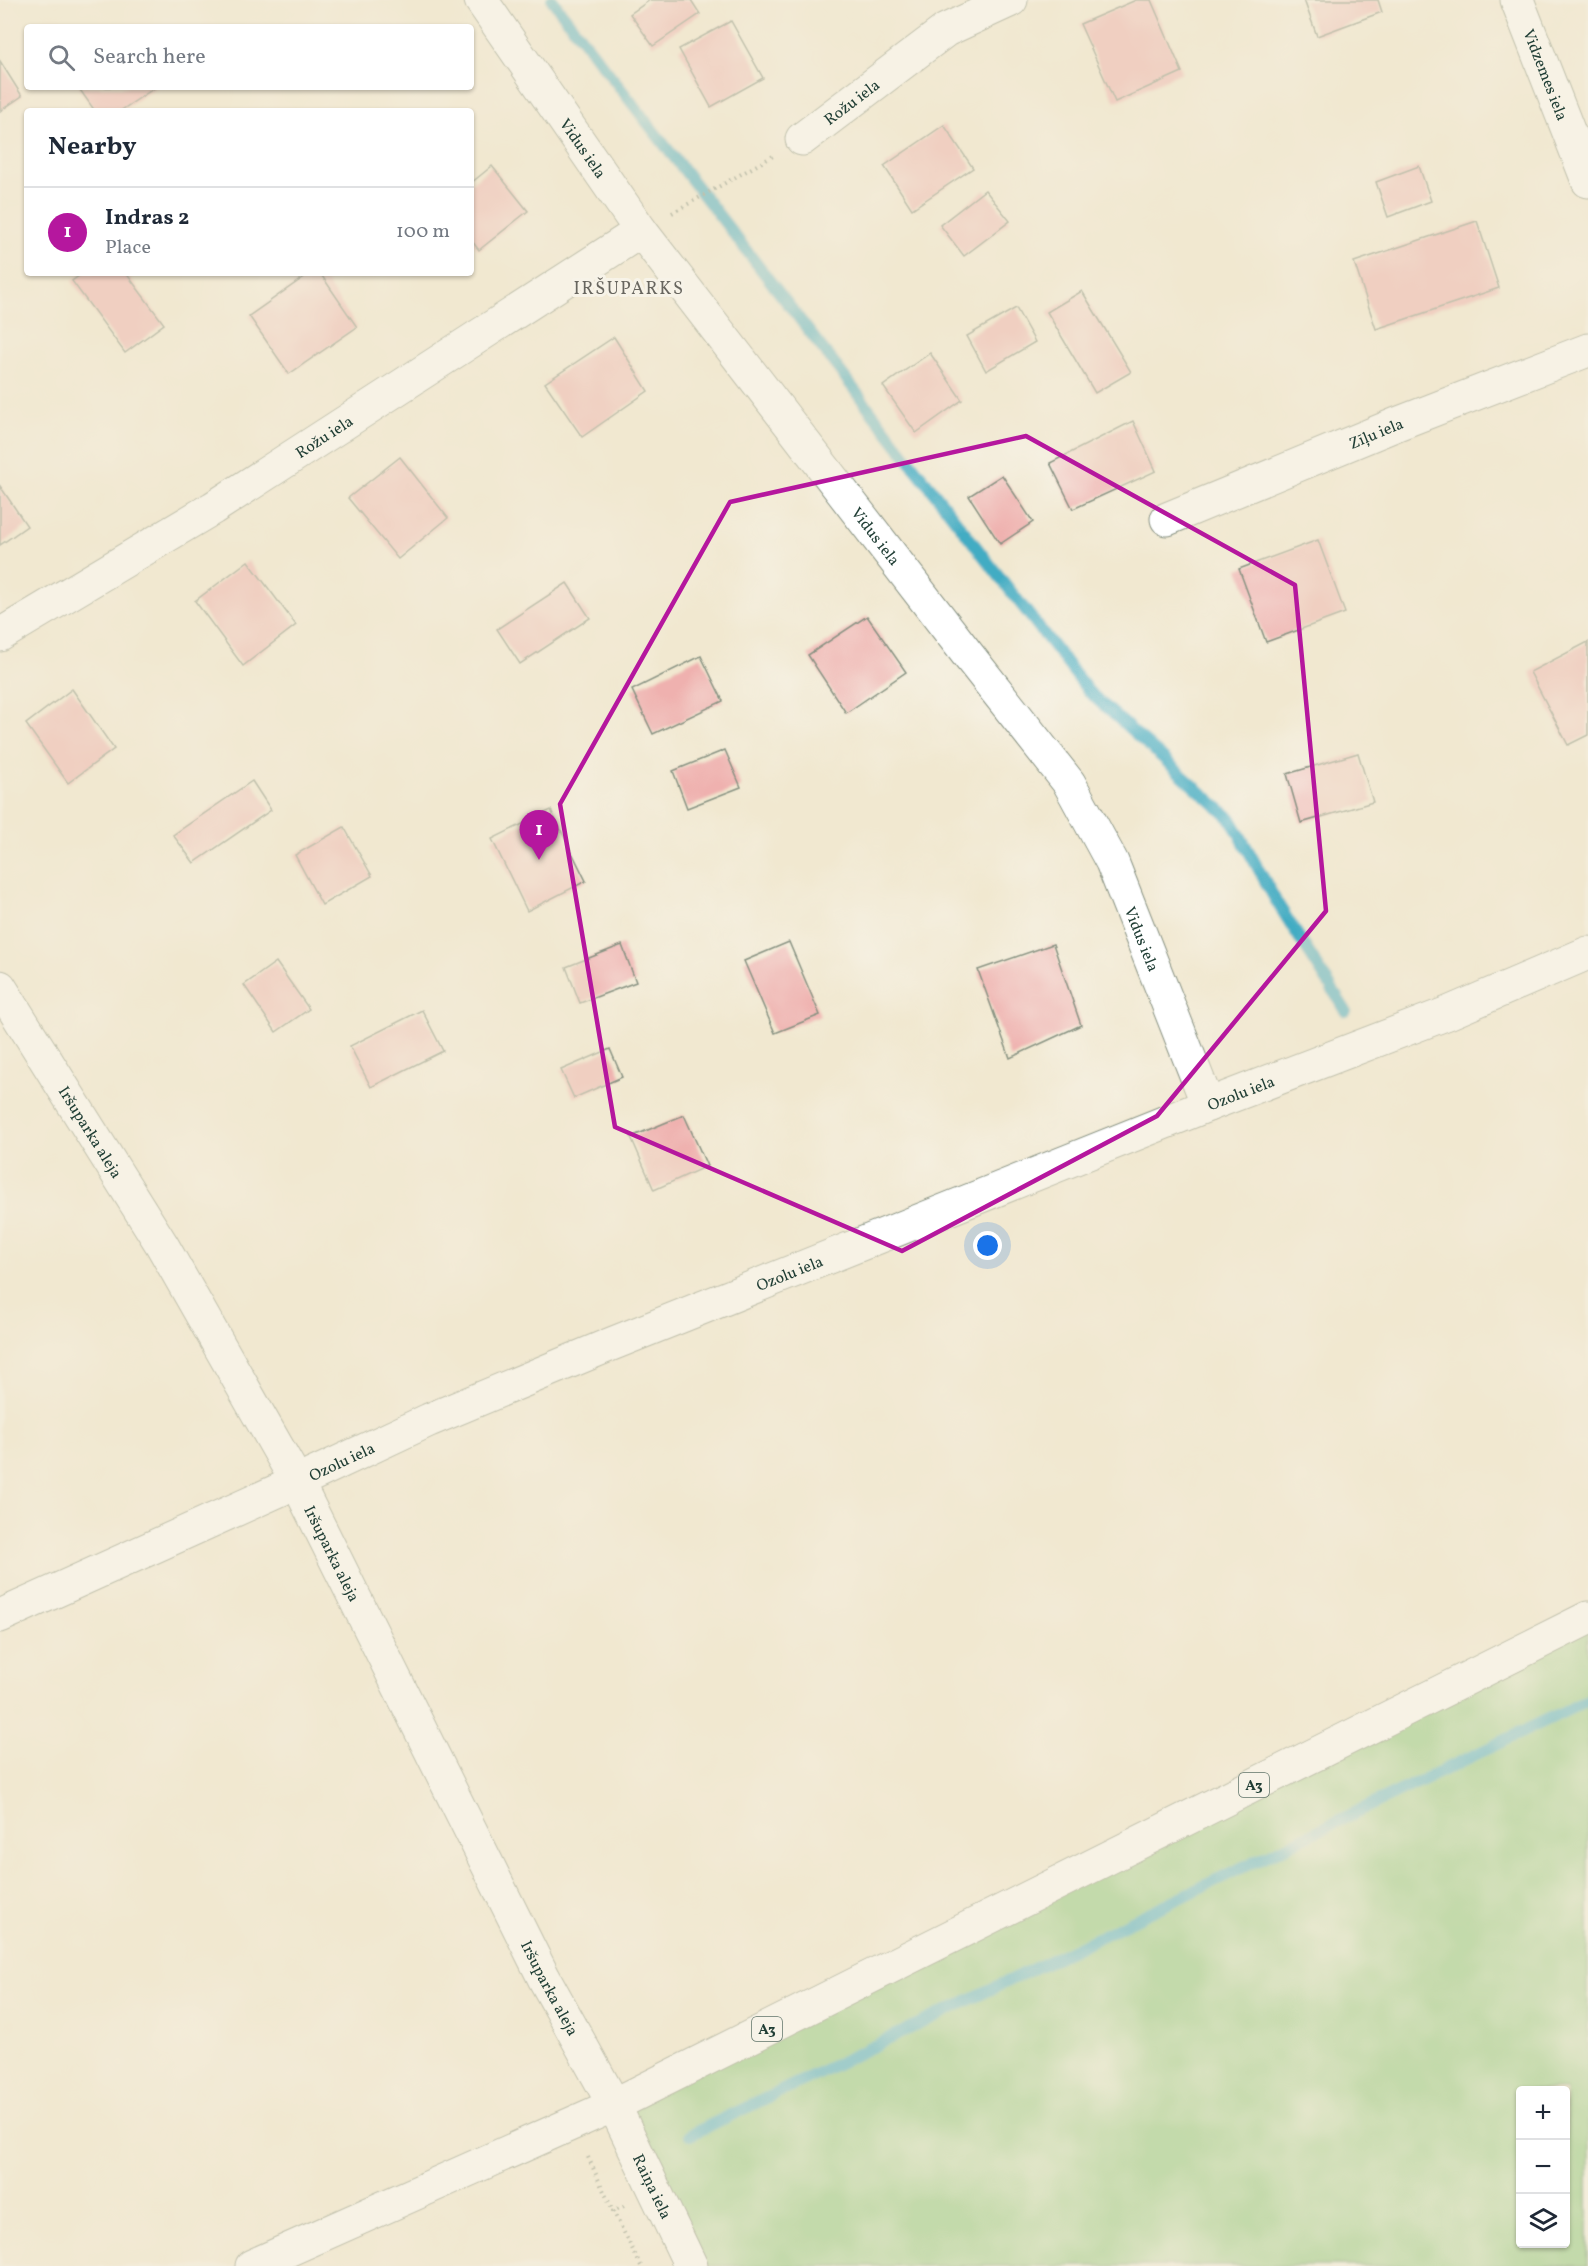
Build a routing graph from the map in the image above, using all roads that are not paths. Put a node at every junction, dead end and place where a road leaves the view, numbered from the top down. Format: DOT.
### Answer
graph roads {
  1 [pos="481,0"];
  2 [pos="1011,0"];
  3 [pos="1517,0"];
  4 [pos="802,139"];
  5 [pos="1588,181"];
  6 [pos="641,231"];
  7 [pos="1588,350"];
  8 [pos="1167,519"];
  9 [pos="0,635"];
  10 [pos="1588,953"];
  11 [pos="0,987"];
  12 [pos="1208,1105"];
  13 [pos="297,1482"];
  14 [pos="0,1616"];
  15 [pos="1588,1618"];
  16 [pos="614,2105"];
  17 [pos="252,2266"];
  18 [pos="691,2266"];
  1 -- 6 [label="main road, Vidus iela"];
  2 -- 4 [label="main road, Rožu iela"];
  3 -- 5 [label="main road, Vidzemes iela"];
  6 -- 9 [label="main road, Rožu iela"];
  6 -- 12 [label="main road, Vidus iela"];
  7 -- 8 [label="main road, Zīļu iela"];
  10 -- 12 [label="main road, Ozolu iela"];
  11 -- 13 [label="main road, Iršuparka aleja"];
  12 -- 13 [label="main road, Ozolu iela"];
  13 -- 14 [label="main road, Ozolu iela"];
  13 -- 16 [label="main road, Iršuparka aleja"];
  15 -- 16 [label="main road, A3"];
  16 -- 17 [label="main road, A3"];
  16 -- 18 [label="main road, Raiņa iela"];
}
